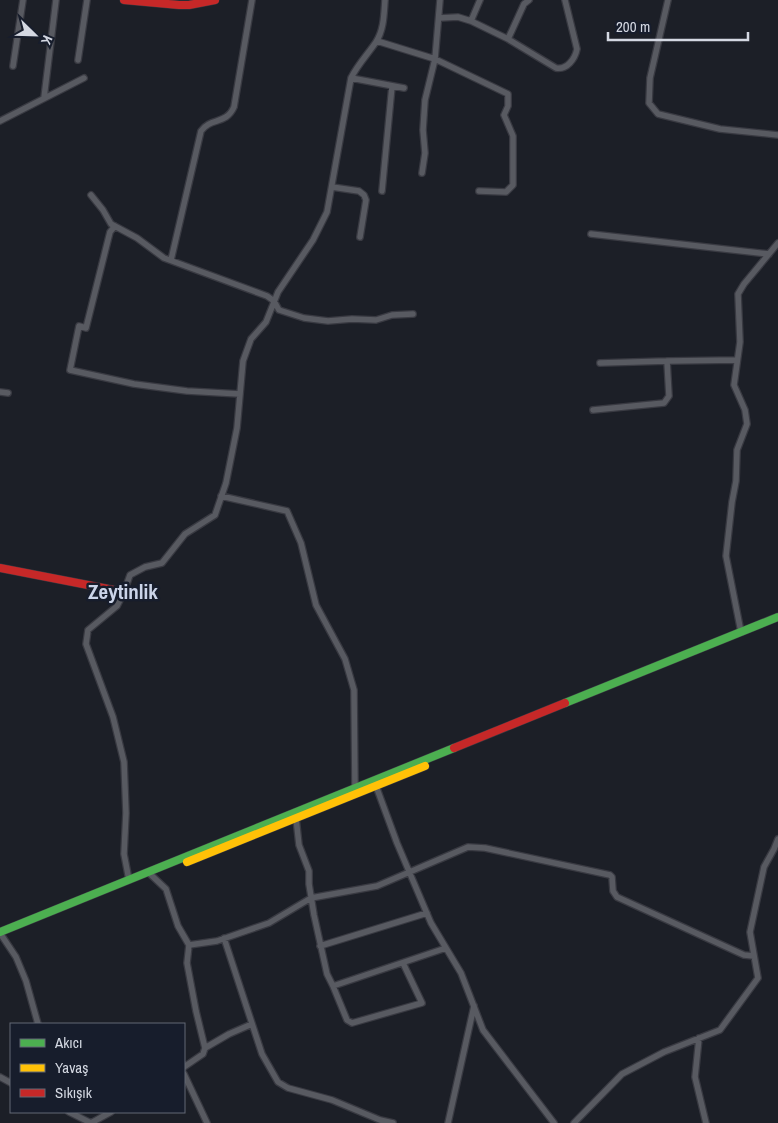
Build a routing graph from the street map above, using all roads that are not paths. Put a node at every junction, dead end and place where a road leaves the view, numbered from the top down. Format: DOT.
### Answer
graph roads {
  1 [pos="24,0"];
  2 [pos="56,0"];
  3 [pos="87,0"];
  4 [pos="124,0"];
  5 [pos="215,0"];
  6 [pos="252,0"];
  7 [pos="385,0"];
  8 [pos="440,0"];
  9 [pos="480,0"];
  10 [pos="529,0"];
  11 [pos="565,0"];
  12 [pos="668,0"];
  13 [pos="184,3"];
  14 [pos="438,18"];
  15 [pos="472,21"];
  16 [pos="508,40"];
  17 [pos="377,41"];
  18 [pos="435,59"];
  19 [pos="78,60"];
  20 [pos="13,66"];
  21 [pos="84,78"];
  22 [pos="351,78"];
  23 [pos="392,86"];
  24 [pos="404,88"];
  25 [pos="44,98"];
  26 [pos="0,121"];
  27 [pos="778,135"];
  28 [pos="422,173"];
  29 [pos="332,187"];
  30 [pos="382,190"];
  31 [pos="479,191"];
  32 [pos="91,195"];
  33 [pos="115,226"];
  34 [pos="590,234"];
  35 [pos="360,237"];
  36 [pos="778,243"];
  37 [pos="769,254"];
  38 [pos="171,260"];
  39 [pos="274,301"];
  40 [pos="413,314"];
  41 [pos="737,360"];
  42 [pos="667,361"];
  43 [pos="600,363"];
  44 [pos="0,392"];
  45 [pos="8,393"];
  46 [pos="240,394"];
  47 [pos="593,410"];
  48 [pos="221,496"];
  49 [pos="0,568"];
  50 [pos="124,592"];
  51 [pos="778,617"];
  52 [pos="778,622"];
  53 [pos="741,632"];
  54 [pos="376,783"];
  55 [pos="355,788"];
  56 [pos="296,818"];
  57 [pos="778,839"];
  58 [pos="410,871"];
  59 [pos="151,874"];
  60 [pos="129,880"];
  61 [pos="312,898"];
  62 [pos="427,913"];
  63 [pos="1,935"];
  64 [pos="224,938"];
  65 [pos="189,945"];
  66 [pos="320,946"];
  67 [pos="446,948"];
  68 [pos="754,956"];
  69 [pos="403,963"];
  70 [pos="333,986"];
  71 [pos="474,1006"];
  72 [pos="38,1023"];
  73 [pos="252,1024"];
  74 [pos="700,1038"];
  75 [pos="206,1048"];
  76 [pos="185,1065"];
  77 [pos="185,1076"];
  78 [pos="72,1113"];
  79 [pos="109,1113"];
  80 [pos="380,1121"];
  81 [pos="552,1121"];
  82 [pos="91,1123"];
  83 [pos="207,1123"];
  84 [pos="393,1123"];
  85 [pos="448,1123"];
  86 [pos="545,1123"];
  87 [pos="574,1123"];
  88 [pos="706,1123"];
  1 -- 20 [label="street"];
  2 -- 25 [label="street"];
  3 -- 19 [label="street"];
  4 -- 13 [label="street"];
  5 -- 13 [label="street"];
  6 -- 38 [label="street"];
  7 -- 17 [label="street"];
  8 -- 14 [label="street"];
  9 -- 15 [label="street"];
  10 -- 16 [label="street"];
  11 -- 16 [label="street"];
  12 -- 27 [label="street"];
  14 -- 15 [label="street"];
  14 -- 18 [label="street"];
  15 -- 16 [label="street"];
  17 -- 18 [label="street"];
  17 -- 22 [label="street"];
  18 -- 28 [label="street"];
  18 -- 31 [label="street"];
  21 -- 25 [label="street"];
  22 -- 23 [label="street"];
  22 -- 29 [label="street"];
  23 -- 24 [label="street"];
  23 -- 30 [label="street"];
  25 -- 26 [label="street"];
  29 -- 35 [label="street"];
  29 -- 39 [label="street"];
  32 -- 33 [label="street"];
  33 -- 38 [label="street"];
  33 -- 46 [label="street"];
  34 -- 37 [label="street"];
  36 -- 37 [label="street"];
  37 -- 41 [label="street"];
  38 -- 39 [label="street"];
  39 -- 40 [label="street"];
  39 -- 46 [label="street"];
  41 -- 42 [label="street"];
  41 -- 53 [label="street"];
  42 -- 43 [label="street"];
  42 -- 47 [label="street"];
  44 -- 45 [label="street"];
  46 -- 48 [label="street"];
  48 -- 50 [label="street"];
  48 -- 55 [label="street"];
  49 -- 50 [label="street"];
  50 -- 60 [label="street"];
  51 -- 53 [label="street"];
  52 -- 54 [label="street"];
  53 -- 54 [label="street"];
  54 -- 55 [label="street"];
  54 -- 56 [label="street"];
  54 -- 58 [label="street"];
  55 -- 59 [label="street"];
  56 -- 59 [label="street"];
  56 -- 61 [label="street"];
  57 -- 68 [label="street"];
  58 -- 61 [label="street"];
  58 -- 62 [label="street"];
  58 -- 68 [label="street"];
  59 -- 60 [label="street"];
  59 -- 63 [label="street"];
  59 -- 65 [label="street"];
  60 -- 63 [label="street"];
  61 -- 64 [label="street"];
  61 -- 66 [label="street"];
  62 -- 66 [label="street"];
  62 -- 67 [label="street"];
  63 -- 72 [label="street"];
  64 -- 65 [label="street"];
  64 -- 73 [label="street"];
  65 -- 75 [label="street"];
  66 -- 70 [label="street"];
  67 -- 69 [label="street"];
  67 -- 71 [label="street"];
  68 -- 74 [label="street"];
  69 -- 70 [label="street"];
  69 -- 70 [label="street"];
  71 -- 81 [label="street"];
  71 -- 85 [label="street"];
  73 -- 75 [label="street"];
  73 -- 80 [label="street"];
  74 -- 87 [label="street"];
  74 -- 88 [label="street"];
  75 -- 76 [label="street"];
  77 -- 83 [label="street"];
  78 -- 82 [label="street"];
  79 -- 82 [label="street"];
  80 -- 84 [label="street"];
  81 -- 86 [label="street"];
}
